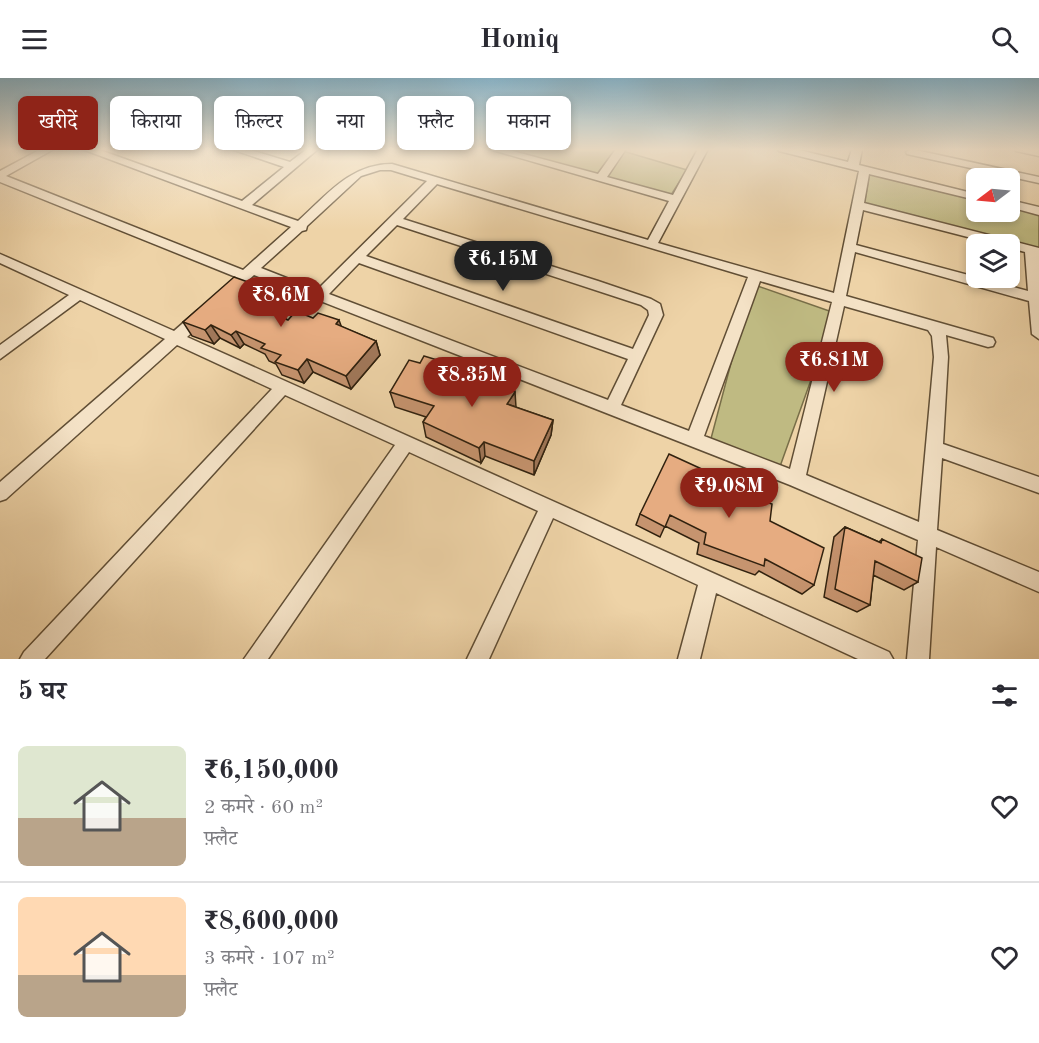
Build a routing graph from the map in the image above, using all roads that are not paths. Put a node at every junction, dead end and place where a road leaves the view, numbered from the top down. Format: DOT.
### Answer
graph roads {
  1 [pos="0,176"];
  2 [pos="161,176"];
  3 [pos="279,176"];
  4 [pos="355,176"];
  5 [pos="422,176"];
  6 [pos="594,176"];
  7 [pos="688,176"];
  8 [pos="859,176"];
  9 [pos="936,176"];
  10 [pos="1011,176"];
  11 [pos="601,178"];
  12 [pos="435,180"];
  13 [pos="1039,180"];
  14 [pos="966,192"];
  15 [pos="676,199"];
  16 [pos="859,205"];
  17 [pos="243,206"];
  18 [pos="1020,206"];
  19 [pos="1039,211"];
  20 [pos="395,220"];
  21 [pos="302,227"];
  22 [pos="651,245"];
  23 [pos="850,247"];
  24 [pos="1035,250"];
  25 [pos="0,258"];
  26 [pos="358,258"];
  27 [pos="249,273"];
  28 [pos="755,276"];
  29 [pos="78,295"];
  30 [pos="319,296"];
  31 [pos="1036,298"];
  32 [pos="839,300"];
  33 [pos="934,328"];
  34 [pos="1039,334"];
  35 [pos="176,338"];
  36 [pos="988,342"];
  37 [pos="0,353"];
  38 [pos="637,356"];
  39 [pos="282,387"];
  40 [pos="610,409"];
  41 [pos="694,440"];
  42 [pos="406,443"];
  43 [pos="933,448"];
  44 [pos="796,479"];
  45 [pos="1039,485"];
  46 [pos="0,493"];
  47 [pos="549,508"];
  48 [pos="927,535"];
  49 [pos="709,580"];
  50 [pos="1039,582"];
  51 [pos="32,659"];
  52 [pos="255,659"];
  53 [pos="478,659"];
  54 [pos="689,659"];
  55 [pos="882,659"];
  56 [pos="918,659"];
  1 -- 27 [label="street"];
  2 -- 17 [label="street"];
  3 -- 17 [label="street"];
  4 -- 21 [label="street"];
  5 -- 12 [label="street"];
  6 -- 11 [label="street"];
  7 -- 15 [label="street"];
  8 -- 16 [label="street"];
  9 -- 14 [label="street"];
  10 -- 13 [label="street"];
  11 -- 15 [label="street"];
  12 -- 20 [label="street"];
  12 -- 22 [label="street"];
  15 -- 22 [label="street"];
  16 -- 23 [label="street"];
  16 -- 24 [label="street"];
  17 -- 21 [label="street"];
  18 -- 19 [label="street"];
  20 -- 26 [label="street"];
  20 -- 38 [label="street"];
  21 -- 27 [label="street"];
  22 -- 28 [label="street"];
  23 -- 31 [label="street"];
  23 -- 32 [label="street"];
  24 -- 31 [label="street"];
  25 -- 29 [label="street"];
  26 -- 30 [label="street"];
  26 -- 38 [label="street"];
  27 -- 30 [label="street"];
  27 -- 35 [label="street"];
  28 -- 32 [label="street"];
  28 -- 41 [label="street"];
  29 -- 35 [label="street"];
  29 -- 37 [label="street"];
  30 -- 40 [label="street"];
  31 -- 34 [label="street"];
  32 -- 33 [label="street"];
  32 -- 44 [label="street"];
  33 -- 36 [label="street"];
  33 -- 43 [label="street"];
  35 -- 39 [label="street"];
  35 -- 46 [label="street"];
  38 -- 40 [label="street"];
  39 -- 42 [label="street"];
  39 -- 51 [label="street"];
  40 -- 41 [label="street"];
  41 -- 44 [label="street"];
  42 -- 47 [label="street"];
  42 -- 52 [label="street"];
  43 -- 45 [label="street"];
  43 -- 48 [label="street"];
  44 -- 48 [label="street"];
  47 -- 49 [label="street"];
  47 -- 53 [label="street"];
  48 -- 50 [label="street"];
  48 -- 56 [label="street"];
  49 -- 54 [label="street"];
  49 -- 55 [label="street"];
}
